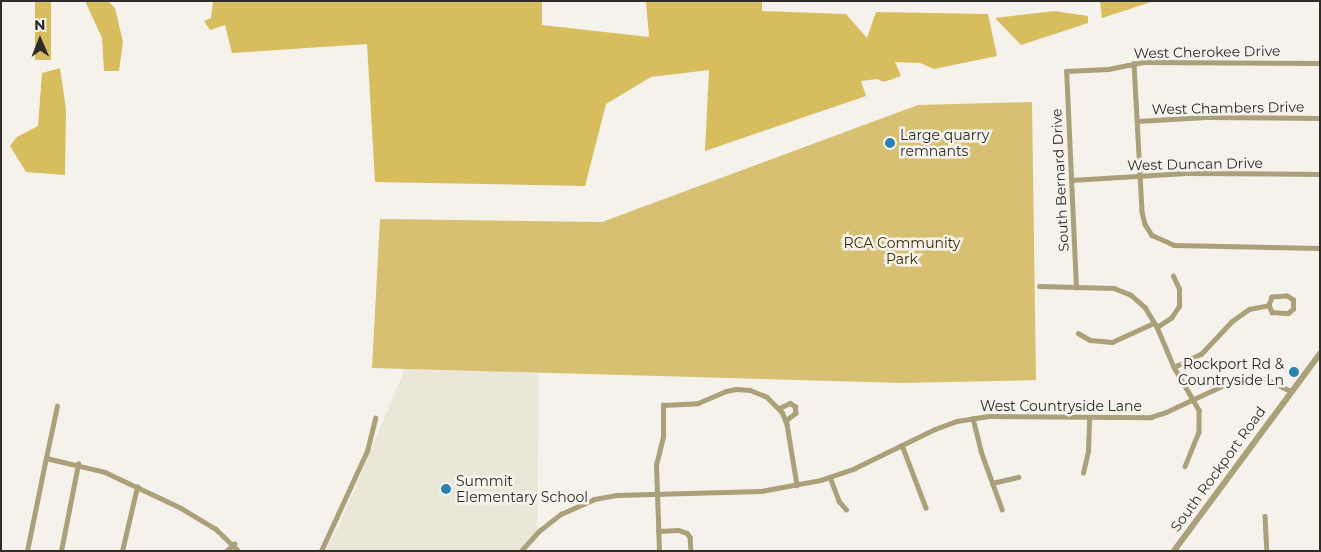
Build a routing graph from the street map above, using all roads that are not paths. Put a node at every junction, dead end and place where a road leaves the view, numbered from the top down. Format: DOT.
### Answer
graph roads {
  1 [pos="1134,63"];
  2 [pos="1320,63"];
  3 [pos="1066,71"];
  4 [pos="1320,118"];
  5 [pos="1137,121"];
  6 [pos="1320,174"];
  7 [pos="1140,176"];
  8 [pos="1071,180"];
  9 [pos="1320,248"];
  10 [pos="1173,276"];
  11 [pos="1039,286"];
  12 [pos="1076,288"];
  13 [pos="1269,305"];
  14 [pos="1156,325"];
  15 [pos="1078,333"];
  16 [pos="1320,354"];
  17 [pos="1174,367"];
  18 [pos="1291,391"];
  19 [pos="1192,400"];
  20 [pos="57,406"];
  21 [pos="779,408"];
  22 [pos="375,418"];
  23 [pos="973,418"];
  24 [pos="1089,418"];
  25 [pos="786,421"];
  26 [pos="902,446"];
  27 [pos="46,458"];
  28 [pos="78,464"];
  29 [pos="1185,466"];
  30 [pos="1083,473"];
  31 [pos="830,477"];
  32 [pos="1018,477"];
  33 [pos="992,483"];
  34 [pos="797,485"];
  35 [pos="137,487"];
  36 [pos="657,494"];
  37 [pos="926,508"];
  38 [pos="846,509"];
  39 [pos="1002,509"];
  40 [pos="1265,516"];
  41 [pos="658,531"];
  42 [pos="234,544"];
  43 [pos="27,551"];
  44 [pos="61,551"];
  45 [pos="122,551"];
  46 [pos="226,551"];
  47 [pos="239,551"];
  48 [pos="321,551"];
  49 [pos="521,551"];
  50 [pos="659,551"];
  51 [pos="691,551"];
  52 [pos="1174,551"];
  53 [pos="1267,551"];
  1 -- 2 [label="street, West Cherokee Drive"];
  1 -- 3 [label="street, West Cherokee Drive"];
  1 -- 5 [label="street"];
  3 -- 8 [label="street, South Bernard Drive"];
  4 -- 5 [label="street, West Chambers Drive"];
  5 -- 7 [label="street"];
  6 -- 7 [label="street, West Duncan Drive"];
  7 -- 8 [label="street, West Duncan Drive"];
  7 -- 9 [label="street"];
  8 -- 12 [label="street, South Bernard Drive"];
  10 -- 14 [label="street"];
  11 -- 12 [label="street"];
  12 -- 14 [label="street"];
  13 -- 13 [label="street"];
  13 -- 17 [label="street"];
  14 -- 15 [label="street"];
  14 -- 17 [label="street"];
  16 -- 18 [label="street, South Rockport Road"];
  17 -- 19 [label="street"];
  18 -- 19 [label="street, West Countryside Lane"];
  18 -- 52 [label="street, South Rockport Road"];
  19 -- 24 [label="street, West Countryside Lane"];
  19 -- 29 [label="street"];
  20 -- 27 [label="street"];
  21 -- 25 [label="street"];
  21 -- 25 [label="street"];
  21 -- 36 [label="street"];
  22 -- 48 [label="street"];
  23 -- 24 [label="street, West Countryside Lane"];
  23 -- 26 [label="street, West Countryside Lane"];
  23 -- 33 [label="street"];
  24 -- 30 [label="street"];
  25 -- 34 [label="street"];
  26 -- 31 [label="street, West Countryside Lane"];
  26 -- 37 [label="street"];
  27 -- 28 [label="street"];
  27 -- 43 [label="street"];
  28 -- 35 [label="street"];
  28 -- 44 [label="street"];
  31 -- 34 [label="street, West Countryside Lane"];
  31 -- 38 [label="street"];
  32 -- 33 [label="street"];
  33 -- 39 [label="street"];
  34 -- 36 [label="street, West Countryside Lane"];
  35 -- 42 [label="street"];
  35 -- 45 [label="street"];
  36 -- 41 [label="street"];
  36 -- 49 [label="street, West Countryside Lane"];
  40 -- 53 [label="street"];
  41 -- 50 [label="street"];
  41 -- 51 [label="street"];
  42 -- 46 [label="street"];
  42 -- 47 [label="street"];
}
